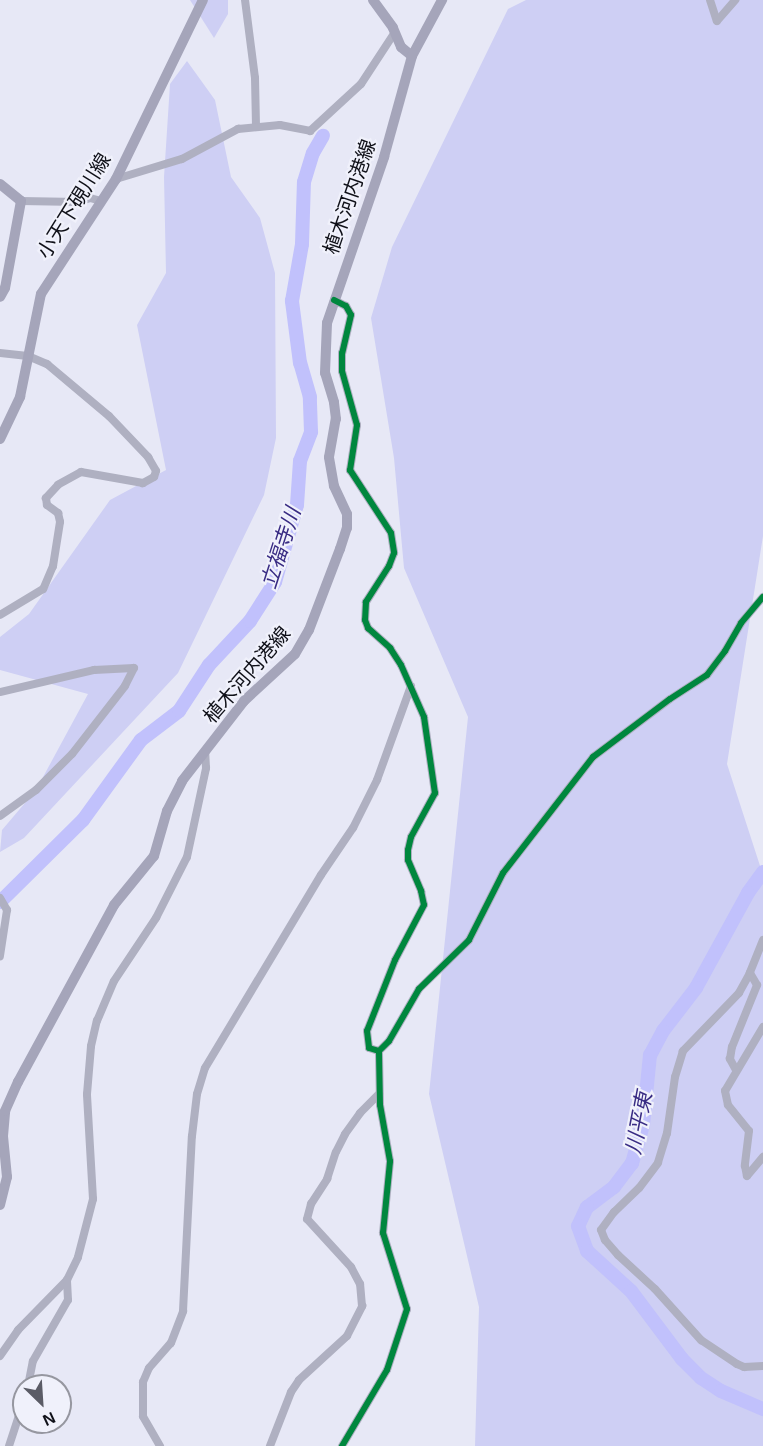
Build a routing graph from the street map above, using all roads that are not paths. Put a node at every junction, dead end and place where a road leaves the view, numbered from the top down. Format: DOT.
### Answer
graph roads {
  1 [pos="203,0"];
  2 [pos="245,0"];
  3 [pos="373,0"];
  4 [pos="442,0"];
  5 [pos="710,0"];
  6 [pos="735,0"];
  7 [pos="395,32"];
  8 [pos="412,56"];
  9 [pos="256,127"];
  10 [pos="116,179"];
  11 [pos="0,184"];
  12 [pos="21,201"];
  13 [pos="101,201"];
  14 [pos="0,297"];
  15 [pos="334,300"];
  16 [pos="0,353"];
  17 [pos="28,356"];
  18 [pos="0,439"];
  19 [pos="763,597"];
  20 [pos="0,615"];
  21 [pos="411,686"];
  22 [pos="0,692"];
  23 [pos="205,751"];
  24 [pos="0,816"];
  25 [pos="0,898"];
  26 [pos="763,940"];
  27 [pos="0,956"];
  28 [pos="750,974"];
  29 [pos="763,1028"];
  30 [pos="379,1051"];
  31 [pos="736,1070"];
  32 [pos="379,1094"];
  33 [pos="763,1157"];
  34 [pos="0,1205"];
  35 [pos="67,1280"];
  36 [pos="3,1344"];
  37 [pos="0,1356"];
  38 [pos="763,1366"];
  39 [pos="30,1374"];
  40 [pos="160,1446"];
  41 [pos="270,1446"];
  42 [pos="342,1446"];
  1 -- 10 [label="main road, 小天下硯川線"];
  2 -- 9 [label="street"];
  3 -- 7 [label="main road"];
  4 -- 8 [label="main road, 植木河内港線"];
  5 -- 6 [label="street"];
  7 -- 8 [label="main road"];
  7 -- 9 [label="street"];
  8 -- 15 [label="main road, 植木河内港線"];
  9 -- 10 [label="street"];
  10 -- 13 [label="main road, 小天下硯川線"];
  11 -- 12 [label="main road"];
  12 -- 13 [label="street"];
  12 -- 14 [label="main road, 小天下硯川線"];
  13 -- 17 [label="main road, 小天下硯川線"];
  15 -- 21 [label="street"];
  15 -- 23 [label="main road, 植木河内港線"];
  16 -- 17 [label="street"];
  17 -- 18 [label="main road, 小天下硯川線"];
  17 -- 20 [label="street"];
  19 -- 30 [label="street"];
  21 -- 30 [label="street"];
  21 -- 40 [label="street"];
  22 -- 24 [label="street"];
  23 -- 34 [label="main road, 植木河内港線"];
  23 -- 35 [label="street"];
  25 -- 27 [label="street"];
  26 -- 28 [label="street"];
  28 -- 31 [label="street"];
  28 -- 38 [label="street"];
  29 -- 31 [label="street"];
  30 -- 32 [label="street"];
  31 -- 33 [label="street"];
  32 -- 41 [label="street"];
  32 -- 42 [label="street"];
  35 -- 36 [label="street"];
  35 -- 39 [label="street"];
  36 -- 37 [label="street"];
}
